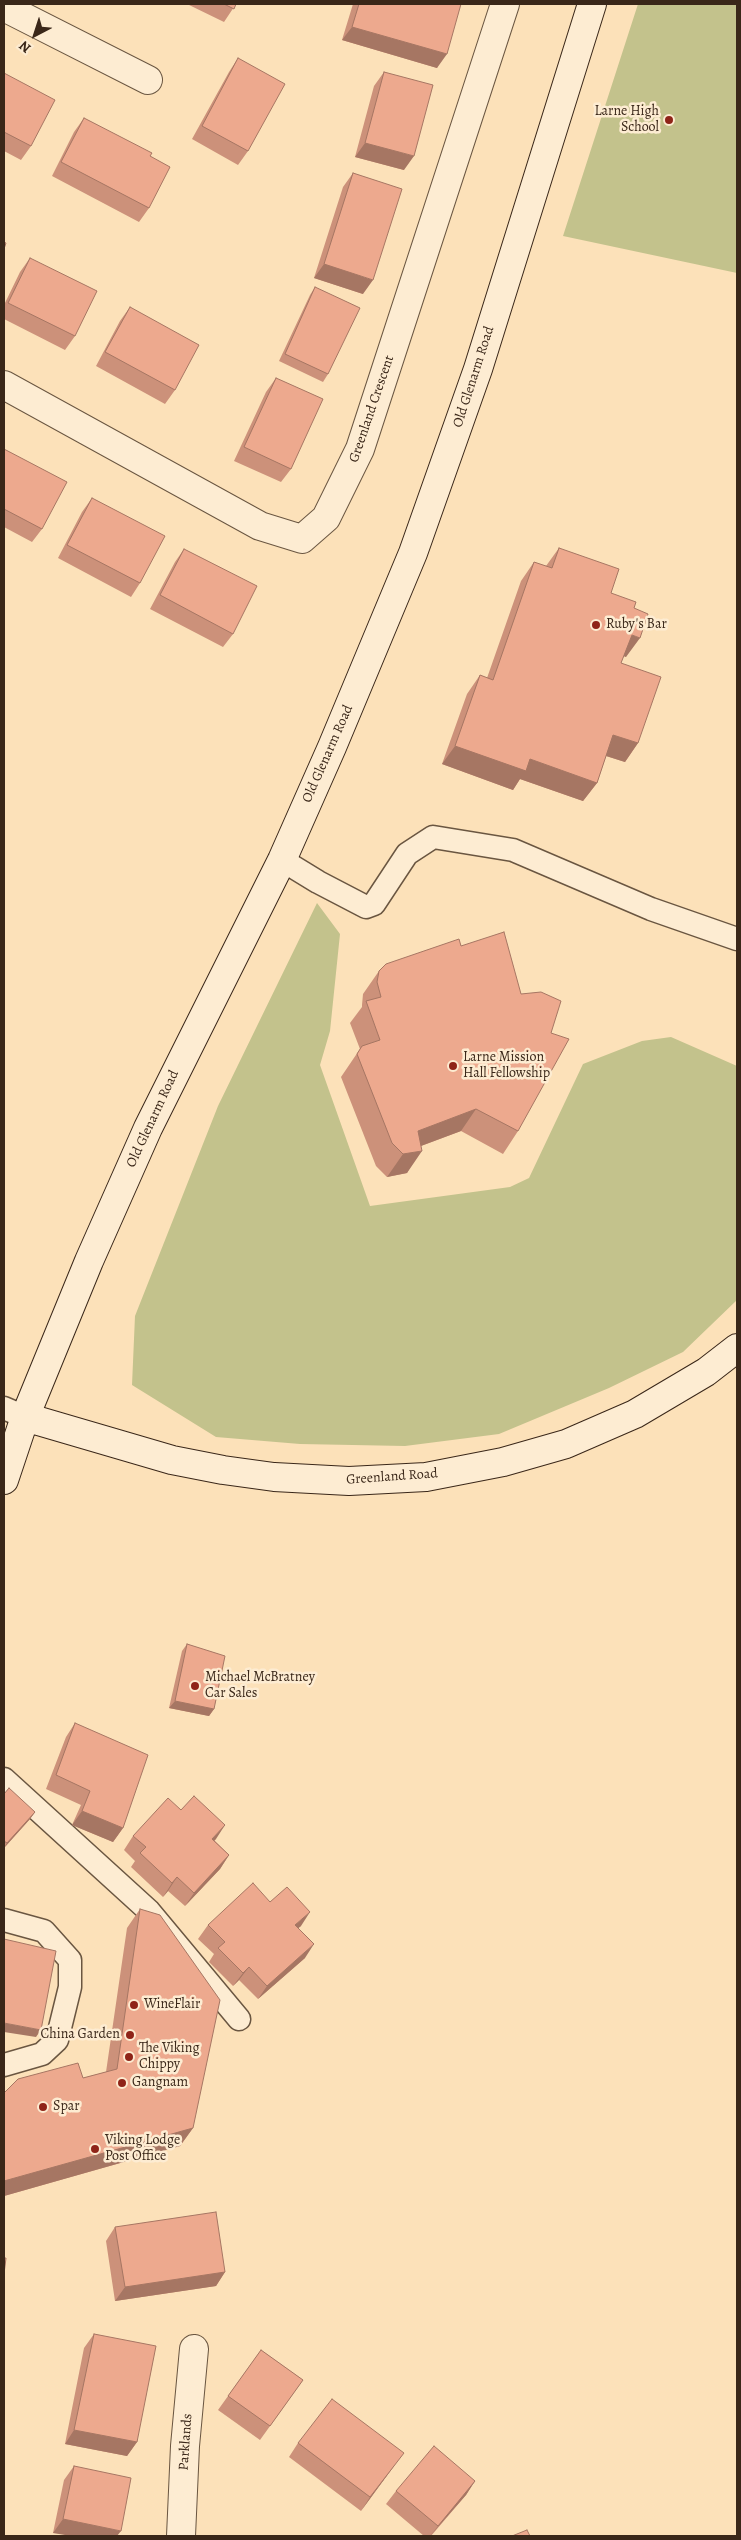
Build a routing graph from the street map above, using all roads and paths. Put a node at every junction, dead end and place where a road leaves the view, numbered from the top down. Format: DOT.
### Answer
graph roads {
  1 [pos="505,4"];
  2 [pos="592,4"];
  3 [pos="4,7"];
  4 [pos="148,80"];
  5 [pos="4,386"];
  6 [pos="282,860"];
  7 [pos="737,939"];
  8 [pos="737,1348"];
  9 [pos="14,1412"];
  10 [pos="4,1480"];
  11 [pos="4,1779"];
  12 [pos="4,1920"];
  13 [pos="240,2019"];
  14 [pos="4,2065"];
  15 [pos="194,2349"];
  16 [pos="181,2536"];
  1 -- 5 [label="street, Greenland Crescent"];
  2 -- 6 [label="street, Old Glenarm Road"];
  3 -- 4 [label="street"];
  6 -- 7 [label="lane"];
  6 -- 9 [label="street, Old Glenarm Road"];
  8 -- 9 [label="street, Greenland Road"];
  9 -- 10 [label="street, Old Glenarm Road"];
  11 -- 13 [label="lane"];
  12 -- 14 [label="lane"];
  15 -- 16 [label="street, Parklands"];
}
